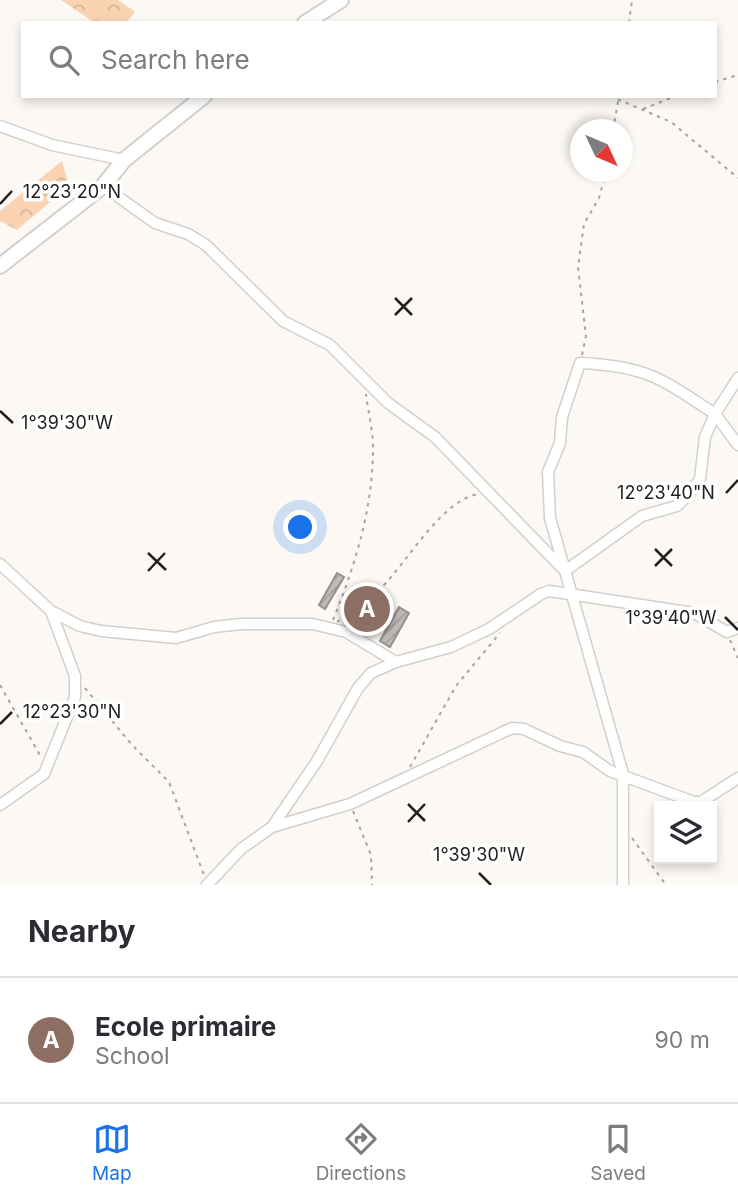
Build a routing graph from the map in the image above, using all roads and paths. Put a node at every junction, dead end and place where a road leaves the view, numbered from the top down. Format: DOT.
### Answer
graph roads {
  1 [pos="341,0"];
  2 [pos="632,0"];
  3 [pos="308,21"];
  4 [pos="629,21"];
  5 [pos="738,75"];
  6 [pos="717,81"];
  7 [pos="202,98"];
  8 [pos="619,98"];
  9 [pos="671,98"];
  10 [pos="642,109"];
  11 [pos="615,119"];
  12 [pos="0,126"];
  13 [pos="124,160"];
  14 [pos="738,178"];
  15 [pos="604,182"];
  16 [pos="103,186"];
  17 [pos="0,266"];
  18 [pos="580,363"];
  19 [pos="738,378"];
  20 [pos="364,379"];
  21 [pos="715,414"];
  22 [pos="738,445"];
  23 [pos="488,493"];
  24 [pos="0,564"];
  25 [pos="565,571"];
  26 [pos="574,597"];
  27 [pos="51,611"];
  28 [pos="331,627"];
  29 [pos="505,627"];
  30 [pos="738,628"];
  31 [pos="727,632"];
  32 [pos="738,658"];
  33 [pos="396,662"];
  34 [pos="75,676"];
  35 [pos="0,685"];
  36 [pos="48,765"];
  37 [pos="623,774"];
  38 [pos="406,776"];
  39 [pos="738,778"];
  40 [pos="349,804"];
  41 [pos="0,805"];
  42 [pos="272,827"];
  43 [pos="623,827"];
  44 [pos="207,885"];
  45 [pos="372,885"];
  46 [pos="623,885"];
  47 [pos="666,885"];
  1 -- 3 [label="street"];
  2 -- 4 [label="path"];
  5 -- 6 [label="path"];
  7 -- 13 [label="street"];
  8 -- 10 [label="path"];
  8 -- 11 [label="path"];
  9 -- 10 [label="path"];
  10 -- 14 [label="path"];
  12 -- 13 [label="street"];
  13 -- 16 [label="street"];
  15 -- 18 [label="path"];
  16 -- 17 [label="street"];
  16 -- 20 [label="street"];
  18 -- 21 [label="street"];
  18 -- 25 [label="street"];
  19 -- 21 [label="street"];
  20 -- 23 [label="street"];
  20 -- 28 [label="path"];
  21 -- 22 [label="street"];
  21 -- 25 [label="street"];
  23 -- 25 [label="street"];
  23 -- 28 [label="path"];
  24 -- 27 [label="street"];
  25 -- 26 [label="street"];
  26 -- 31 [label="street"];
  26 -- 33 [label="street"];
  26 -- 37 [label="street"];
  27 -- 28 [label="street"];
  27 -- 34 [label="street"];
  28 -- 33 [label="street"];
  29 -- 38 [label="path"];
  30 -- 31 [label="street"];
  31 -- 32 [label="path"];
  33 -- 42 [label="street"];
  34 -- 36 [label="street"];
  34 -- 44 [label="path"];
  35 -- 36 [label="path"];
  36 -- 41 [label="street"];
  37 -- 38 [label="street"];
  37 -- 39 [label="street"];
  37 -- 43 [label="street"];
  38 -- 40 [label="street"];
  40 -- 42 [label="street"];
  40 -- 45 [label="path"];
  42 -- 44 [label="street"];
  43 -- 46 [label="street"];
  43 -- 47 [label="path"];
}
